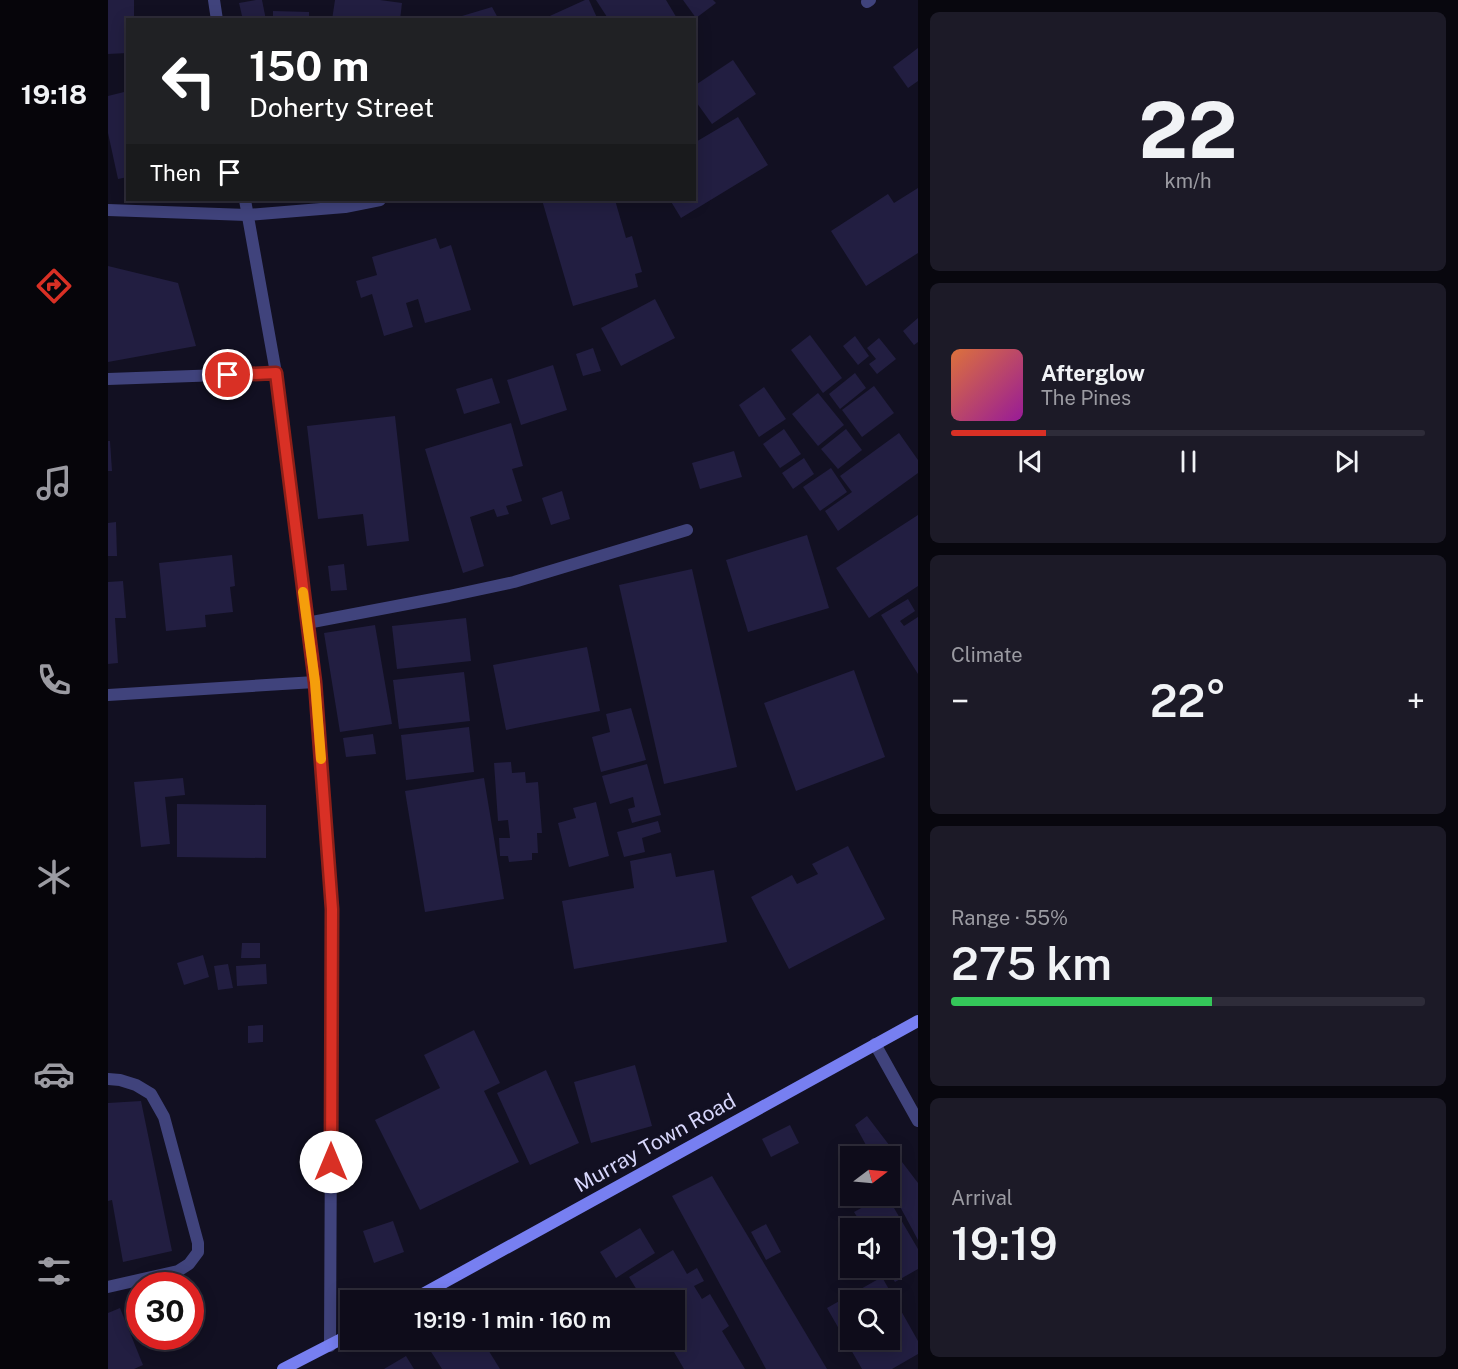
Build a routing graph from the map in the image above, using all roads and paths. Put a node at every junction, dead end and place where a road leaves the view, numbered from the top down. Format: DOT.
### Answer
graph roads {
  1 [pos="214,0"];
  2 [pos="217,18"];
  3 [pos="244,201"];
  4 [pos="375,201"];
  5 [pos="108,210"];
  6 [pos="247,215"];
  7 [pos="276,373"];
  8 [pos="108,379"];
  9 [pos="687,530"];
  10 [pos="307,623"];
  11 [pos="315,682"];
  12 [pos="108,695"];
  13 [pos="918,1021"];
  14 [pos="875,1044"];
  15 [pos="108,1079"];
  16 [pos="918,1121"];
  17 [pos="108,1287"];
  18 [pos="430,1290"];
  19 [pos="340,1340"];
  20 [pos="330,1346"];
  21 [pos="283,1369"];
  1 -- 2 [label="street"];
  3 -- 6 [label="street"];
  4 -- 6 [label="street"];
  5 -- 6 [label="street"];
  6 -- 7 [label="street"];
  7 -- 8 [label="street"];
  7 -- 10 [label="street"];
  9 -- 10 [label="street"];
  10 -- 11 [label="street"];
  11 -- 12 [label="street"];
  11 -- 20 [label="street"];
  13 -- 14 [label="street, Murray Town Road"];
  14 -- 16 [label="street"];
  14 -- 18 [label="street, Murray Town Road"];
  15 -- 17 [label="street"];
  19 -- 20 [label="street"];
  20 -- 21 [label="street"];
}
